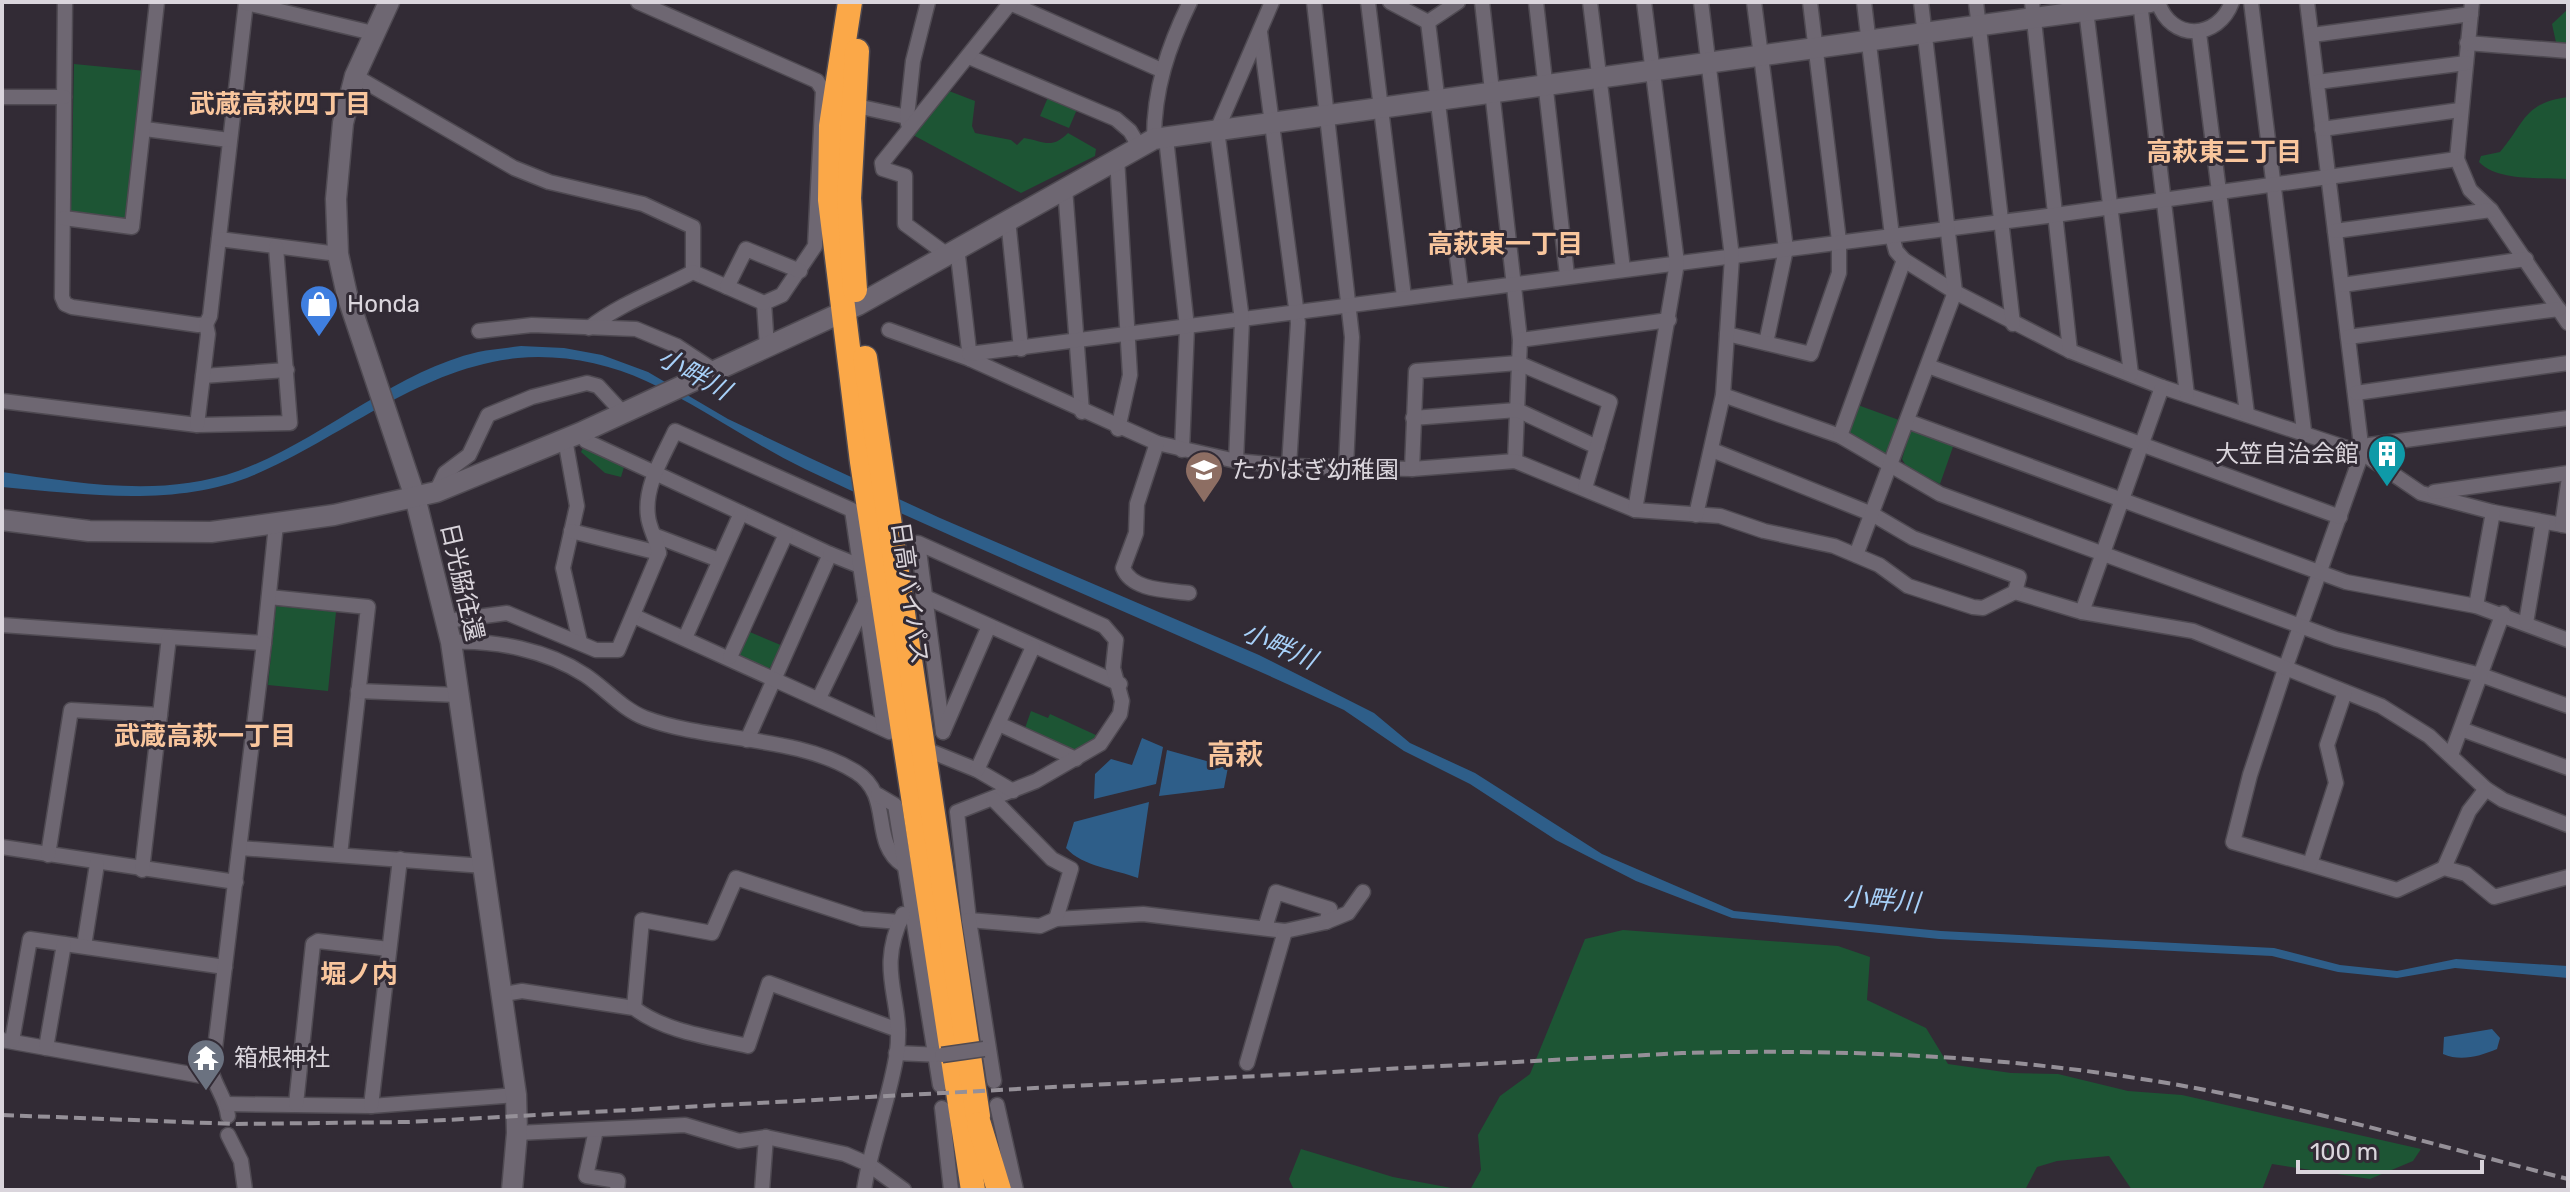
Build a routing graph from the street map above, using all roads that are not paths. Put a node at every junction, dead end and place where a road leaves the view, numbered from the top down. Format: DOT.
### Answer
graph roads {
  1 [pos="65,2"];
  2 [pos="157,2"];
  3 [pos="246,2"];
  4 [pos="389,2"];
  5 [pos="638,2"];
  6 [pos="850,2"];
  7 [pos="866,2"];
  8 [pos="928,2"];
  9 [pos="1190,2"];
  10 [pos="1272,2"];
  11 [pos="1314,2"];
  12 [pos="1368,2"];
  13 [pos="1390,2"];
  14 [pos="1458,2"];
  15 [pos="1482,2"];
  16 [pos="1536,2"];
  17 [pos="1590,2"];
  18 [pos="1644,2"];
  19 [pos="1701,2"];
  20 [pos="1754,2"];
  21 [pos="1810,2"];
  22 [pos="1864,2"];
  23 [pos="1921,2"];
  24 [pos="1976,2"];
  25 [pos="2147,2"];
  26 [pos="2232,2"];
  27 [pos="2251,2"];
  28 [pos="2307,2"];
  29 [pos="1010,3"];
  30 [pos="2086,6"];
  31 [pos="2471,8"];
  32 [pos="2033,10"];
  33 [pos="1428,22"];
  34 [pos="1979,25"];
  35 [pos="1260,32"];
  36 [pos="373,33"];
  37 [pos="1924,33"];
  38 [pos="2199,33"];
  39 [pos="2312,35"];
  40 [pos="1869,40"];
  41 [pos="2467,43"];
  42 [pos="1816,48"];
  43 [pos="2568,51"];
  44 [pos="969,57"];
  45 [pos="1761,57"];
  46 [pos="2466,63"];
  47 [pos="1708,64"];
  48 [pos="1161,70"];
  49 [pos="1651,71"];
  50 [pos="355,76"];
  51 [pos="1598,78"];
  52 [pos="2317,82"];
  53 [pos="1545,86"];
  54 [pos="1491,93"];
  55 [pos="2,97"];
  56 [pos="64,97"];
  57 [pos="1436,100"];
  58 [pos="852,105"];
  59 [pos="1382,107"];
  60 [pos="2460,110"];
  61 [pos="1328,116"];
  62 [pos="1272,123"];
  63 [pos="908,124"];
  64 [pos="145,129"];
  65 [pos="2322,129"];
  66 [pos="1217,130"];
  67 [pos="229,140"];
  68 [pos="1153,141"];
  69 [pos="1117,158"];
  70 [pos="2457,159"];
  71 [pos="2329,177"];
  72 [pos="2274,183"];
  73 [pos="1065,188"];
  74 [pos="2218,191"];
  75 [pos="2161,199"];
  76 [pos="2108,207"];
  77 [pos="2491,210"];
  78 [pos="2055,215"];
  79 [pos="64,218"];
  80 [pos="1008,219"];
  81 [pos="2001,221"];
  82 [pos="1946,228"];
  83 [pos="2335,231"];
  84 [pos="1892,236"];
  85 [pos="219,239"];
  86 [pos="1839,241"];
  87 [pos="276,247"];
  88 [pos="1786,249"];
  89 [pos="951,250"];
  90 [pos="338,254"];
  91 [pos="1732,257"];
  92 [pos="2526,259"];
  93 [pos="1904,260"];
  94 [pos="1677,263"];
  95 [pos="1623,269"];
  96 [pos="800,271"];
  97 [pos="693,272"];
  98 [pos="1567,275"];
  99 [pos="1515,283"];
  100 [pos="2342,285"];
  101 [pos="727,287"];
  102 [pos="1461,290"];
  103 [pos="1955,292"];
  104 [pos="1404,297"];
  105 [pos="764,303"];
  106 [pos="1350,306"];
  107 [pos="850,308"];
  108 [pos="2559,309"];
  109 [pos="1297,313"];
  110 [pos="1242,320"];
  111 [pos="1669,320"];
  112 [pos="2568,323"];
  113 [pos="206,324"];
  114 [pos="2013,324"];
  115 [pos="1187,327"];
  116 [pos="589,328"];
  117 [pos="889,330"];
  118 [pos="479,331"];
  119 [pos="1727,334"];
  120 [pos="1130,335"];
  121 [pos="2348,337"];
  122 [pos="1520,340"];
  123 [pos="1077,342"];
  124 [pos="1766,343"];
  125 [pos="767,347"];
  126 [pos="1021,349"];
  127 [pos="2070,351"];
  128 [pos="969,357"];
  129 [pos="1518,363"];
  130 [pos="2568,363"];
  131 [pos="1928,366"];
  132 [pos="287,370"];
  133 [pos="706,374"];
  134 [pos="2131,374"];
  135 [pos="203,376"];
  136 [pos="2162,387"];
  137 [pos="2356,393"];
  138 [pos="1723,395"];
  139 [pos="2187,395"];
  140 [pos="2,401"];
  141 [pos="1517,410"];
  142 [pos="1082,412"];
  143 [pos="623,413"];
  144 [pos="2247,414"];
  145 [pos="1413,418"];
  146 [pos="2568,418"];
  147 [pos="1907,421"];
  148 [pos="197,425"];
  149 [pos="1118,429"];
  150 [pos="2304,431"];
  151 [pos="572,436"];
  152 [pos="1840,436"];
  153 [pos="1157,443"];
  154 [pos="2145,445"];
  155 [pos="1597,447"];
  156 [pos="1182,450"];
  157 [pos="1712,450"];
  158 [pos="2362,453"];
  159 [pos="1236,461"];
  160 [pos="1515,461"];
  161 [pos="1890,465"];
  162 [pos="1289,466"];
  163 [pos="1346,467"];
  164 [pos="1412,469"];
  165 [pos="2568,473"];
  166 [pos="655,474"];
  167 [pos="2568,484"];
  168 [pos="1585,488"];
  169 [pos="436,492"];
  170 [pos="2428,493"];
  171 [pos="415,497"];
  172 [pos="2123,503"];
  173 [pos="1635,510"];
  174 [pos="2493,512"];
  175 [pos="741,513"];
  176 [pos="1872,514"];
  177 [pos="1696,515"];
  178 [pos="2340,517"];
  179 [pos="2,520"];
  180 [pos="2543,522"];
  181 [pos="276,524"];
  182 [pos="2565,525"];
  183 [pos="571,531"];
  184 [pos="786,534"];
  185 [pos="656,536"];
  186 [pos="659,553"];
  187 [pos="830,554"];
  188 [pos="2104,554"];
  189 [pos="1856,555"];
  190 [pos="719,560"];
  191 [pos="860,566"];
  192 [pos="2319,572"];
  193 [pos="2015,592"];
  194 [pos="1189,593"];
  195 [pos="923,596"];
  196 [pos="269,597"];
  197 [pos="865,603"];
  198 [pos="2476,606"];
  199 [pos="2082,612"];
  200 [pos="2503,613"];
  201 [pos="634,616"];
  202 [pos="446,621"];
  203 [pos="2526,623"];
  204 [pos="2,625"];
  205 [pos="989,626"];
  206 [pos="2300,626"];
  207 [pos="169,637"];
  208 [pos="685,638"];
  209 [pos="2568,640"];
  210 [pos="451,642"];
  211 [pos="580,642"];
  212 [pos="264,643"];
  213 [pos="1033,647"];
  214 [pos="596,650"];
  215 [pos="730,657"];
  216 [pos="2285,669"];
  217 [pos="583,674"];
  218 [pos="2481,675"];
  219 [pos="775,678"];
  220 [pos="1120,684"];
  221 [pos="358,691"];
  222 [pos="2345,692"];
  223 [pos="458,695"];
  224 [pos="819,698"];
  225 [pos="2568,706"];
  226 [pos="160,715"];
  227 [pos="999,724"];
  228 [pos="2461,729"];
  229 [pos="904,739"];
  230 [pos="747,740"];
  231 [pos="2451,755"];
  232 [pos="1076,759"];
  233 [pos="2568,768"];
  234 [pos="977,770"];
  235 [pos="2486,789"];
  236 [pos="1013,791"];
  237 [pos="993,799"];
  238 [pos="2568,825"];
  239 [pos="2,847"];
  240 [pos="240,848"];
  241 [pos="48,855"];
  242 [pos="340,855"];
  243 [pos="400,859"];
  244 [pos="97,864"];
  245 [pos="2310,864"];
  246 [pos="484,866"];
  247 [pos="2444,868"];
  248 [pos="142,870"];
  249 [pos="2568,877"];
  250 [pos="236,882"];
  251 [pos="1363,892"];
  252 [pos="909,903"];
  253 [pos="1056,919"];
  254 [pos="969,920"];
  255 [pos="900,922"];
  256 [pos="1326,922"];
  257 [pos="1265,928"];
  258 [pos="1285,931"];
  259 [pos="64,944"];
  260 [pos="84,946"];
  261 [pos="389,949"];
  262 [pos="225,967"];
  263 [pos="504,994"];
  264 [pos="10,1008"];
  265 [pos="634,1008"];
  266 [pos="898,1030"];
  267 [pos="7,1040"];
  268 [pos="46,1048"];
  269 [pos="987,1048"];
  270 [pos="896,1053"];
  271 [pos="939,1056"];
  272 [pos="1247,1063"];
  273 [pos="212,1073"];
  274 [pos="994,1081"];
  275 [pos="940,1085"];
  276 [pos="516,1095"];
  277 [pos="296,1104"];
  278 [pos="997,1105"];
  279 [pos="371,1106"];
  280 [pos="961,1116"];
  281 [pos="596,1130"];
  282 [pos="517,1133"];
  283 [pos="228,1135"];
  284 [pos="766,1137"];
  285 [pos="868,1164"];
  286 [pos="245,1190"];
  287 [pos="512,1190"];
  288 [pos="617,1190"];
  289 [pos="762,1190"];
  290 [pos="864,1190"];
  291 [pos="904,1190"];
  292 [pos="951,1190"];
  293 [pos="965,1190"];
  294 [pos="973,1190"];
  295 [pos="989,1190"];
  296 [pos="999,1190"];
  297 [pos="1016,1190"];
  1 -- 56 [label="street"];
  2 -- 64 [label="street"];
  3 -- 36 [label="street"];
  3 -- 67 [label="street"];
  4 -- 36 [label="street, 日光脇往還"];
  5 -- 96 [label="street"];
  6 -- 107 [label="highway, 日高バイパス"];
  7 -- 58 [label="highway, 日高バイパス"];
  8 -- 63 [label="street"];
  9 -- 48 [label="street"];
  10 -- 35 [label="street"];
  11 -- 61 [label="street"];
  12 -- 59 [label="street"];
  13 -- 33 [label="street"];
  14 -- 33 [label="street"];
  15 -- 54 [label="street"];
  16 -- 53 [label="street"];
  17 -- 51 [label="street"];
  18 -- 49 [label="street"];
  19 -- 47 [label="street"];
  20 -- 45 [label="street"];
  21 -- 42 [label="street"];
  22 -- 40 [label="street"];
  23 -- 37 [label="street"];
  24 -- 34 [label="street"];
  25 -- 30 [label="street"];
  25 -- 38 [label="street"];
  25 -- 75 [label="street"];
  26 -- 38 [label="street"];
  27 -- 72 [label="street"];
  28 -- 39 [label="street"];
  29 -- 44 [label="street"];
  29 -- 48 [label="street"];
  30 -- 32 [label="street"];
  30 -- 76 [label="street"];
  31 -- 39 [label="street"];
  31 -- 41 [label="street"];
  32 -- 34 [label="street"];
  32 -- 78 [label="street"];
  33 -- 57 [label="street"];
  34 -- 37 [label="street"];
  34 -- 81 [label="street"];
  35 -- 62 [label="street"];
  35 -- 66 [label="street"];
  36 -- 50 [label="street, 日光脇往還"];
  37 -- 40 [label="street"];
  37 -- 82 [label="street"];
  38 -- 74 [label="street"];
  39 -- 52 [label="street"];
  40 -- 42 [label="street"];
  40 -- 84 [label="street"];
  41 -- 43 [label="street"];
  41 -- 46 [label="street"];
  42 -- 45 [label="street"];
  42 -- 86 [label="street"];
  44 -- 63 [label="street"];
  44 -- 68 [label="street"];
  45 -- 47 [label="street"];
  45 -- 88 [label="street"];
  46 -- 52 [label="street"];
  46 -- 60 [label="street"];
  47 -- 49 [label="street"];
  47 -- 91 [label="street"];
  48 -- 68 [label="street"];
  49 -- 51 [label="street"];
  49 -- 94 [label="street"];
  50 -- 90 [label="street, 日光脇往還"];
  50 -- 97 [label="street"];
  51 -- 53 [label="street"];
  51 -- 95 [label="street"];
  52 -- 65 [label="street"];
  53 -- 54 [label="street"];
  53 -- 98 [label="street"];
  54 -- 57 [label="street"];
  54 -- 99 [label="street"];
  55 -- 56 [label="street"];
  56 -- 79 [label="street"];
  57 -- 59 [label="street"];
  57 -- 102 [label="street"];
  58 -- 63 [label="street"];
  58 -- 107 [label="highway, 日高バイパス"];
  59 -- 61 [label="street"];
  59 -- 104 [label="street"];
  60 -- 65 [label="street"];
  60 -- 70 [label="street"];
  61 -- 62 [label="street"];
  61 -- 106 [label="street"];
  62 -- 66 [label="street"];
  62 -- 109 [label="street"];
  63 -- 89 [label="street"];
  64 -- 67 [label="street"];
  64 -- 79 [label="street"];
  65 -- 71 [label="street"];
  66 -- 68 [label="street"];
  66 -- 110 [label="street"];
  67 -- 85 [label="street"];
  68 -- 69 [label="street"];
  68 -- 115 [label="street"];
  69 -- 73 [label="street"];
  69 -- 120 [label="street"];
  70 -- 71 [label="street"];
  70 -- 77 [label="street"];
  71 -- 72 [label="street"];
  71 -- 83 [label="street"];
  72 -- 74 [label="street"];
  72 -- 150 [label="street"];
  73 -- 80 [label="street"];
  73 -- 123 [label="street"];
  74 -- 75 [label="street"];
  74 -- 144 [label="street"];
  75 -- 76 [label="street"];
  75 -- 139 [label="street"];
  76 -- 78 [label="street"];
  76 -- 134 [label="street"];
  77 -- 83 [label="street"];
  77 -- 92 [label="street"];
  78 -- 81 [label="street"];
  78 -- 127 [label="street"];
  79 -- 113 [label="street"];
  80 -- 89 [label="street"];
  80 -- 126 [label="street"];
  81 -- 82 [label="street"];
  81 -- 114 [label="street"];
  82 -- 84 [label="street"];
  82 -- 103 [label="street"];
  83 -- 100 [label="street"];
  84 -- 86 [label="street"];
  84 -- 93 [label="street"];
  85 -- 87 [label="street"];
  85 -- 113 [label="street"];
  86 -- 88 [label="street"];
  86 -- 124 [label="street"];
  87 -- 90 [label="street"];
  87 -- 132 [label="street"];
  88 -- 91 [label="street"];
  88 -- 124 [label="street"];
  89 -- 107 [label="street"];
  89 -- 128 [label="street"];
  90 -- 171 [label="street, 日光脇往還"];
  91 -- 94 [label="street"];
  91 -- 119 [label="street"];
  92 -- 100 [label="street"];
  92 -- 108 [label="street"];
  93 -- 103 [label="street"];
  93 -- 152 [label="street"];
  94 -- 95 [label="street"];
  94 -- 111 [label="street"];
  95 -- 98 [label="street"];
  96 -- 101 [label="street"];
  96 -- 105 [label="street"];
  97 -- 101 [label="street"];
  97 -- 116 [label="street"];
  98 -- 99 [label="street"];
  99 -- 102 [label="street"];
  99 -- 122 [label="street"];
  100 -- 121 [label="street"];
  101 -- 105 [label="street"];
  102 -- 104 [label="street"];
  103 -- 114 [label="street"];
  103 -- 131 [label="street"];
  104 -- 106 [label="street"];
  105 -- 125 [label="street"];
  106 -- 109 [label="street"];
  106 -- 163 [label="street"];
  107 -- 125 [label="street"];
  107 -- 229 [label="highway, 日高バイパス"];
  108 -- 112 [label="street"];
  108 -- 121 [label="street"];
  109 -- 110 [label="street"];
  109 -- 162 [label="street"];
  110 -- 115 [label="street"];
  110 -- 159 [label="street"];
  111 -- 122 [label="street"];
  111 -- 173 [label="street"];
  113 -- 135 [label="street"];
  114 -- 127 [label="street"];
  115 -- 120 [label="street"];
  115 -- 156 [label="street"];
  116 -- 118 [label="street"];
  116 -- 133 [label="street"];
  117 -- 128 [label="street"];
  119 -- 124 [label="street"];
  119 -- 138 [label="street"];
  120 -- 123 [label="street"];
  120 -- 149 [label="street"];
  121 -- 137 [label="street"];
  122 -- 129 [label="street"];
  123 -- 126 [label="street"];
  123 -- 142 [label="street"];
  125 -- 133 [label="street"];
  126 -- 128 [label="street"];
  127 -- 134 [label="street"];
  128 -- 142 [label="street"];
  129 -- 141 [label="street"];
  129 -- 145 [label="street"];
  129 -- 155 [label="street"];
  130 -- 137 [label="street"];
  131 -- 147 [label="street"];
  131 -- 154 [label="street"];
  132 -- 135 [label="street"];
  132 -- 148 [label="street"];
  133 -- 143 [label="street"];
  134 -- 136 [label="street"];
  135 -- 148 [label="street"];
  136 -- 139 [label="street"];
  136 -- 154 [label="street"];
  137 -- 158 [label="street"];
  138 -- 152 [label="street"];
  138 -- 157 [label="street"];
  139 -- 144 [label="street"];
  140 -- 148 [label="street"];
  141 -- 145 [label="street"];
  141 -- 155 [label="street"];
  141 -- 160 [label="street"];
  142 -- 149 [label="street"];
  143 -- 151 [label="street"];
  143 -- 169 [label="street"];
  144 -- 150 [label="street"];
  145 -- 164 [label="street"];
  146 -- 158 [label="street"];
  147 -- 161 [label="street"];
  147 -- 172 [label="street"];
  149 -- 153 [label="street"];
  150 -- 158 [label="street"];
  151 -- 166 [label="street"];
  151 -- 169 [label="street"];
  151 -- 183 [label="street"];
  152 -- 161 [label="street"];
  153 -- 156 [label="street"];
  153 -- 194 [label="street"];
  154 -- 172 [label="street"];
  154 -- 178 [label="street"];
  155 -- 168 [label="street"];
  156 -- 159 [label="street"];
  157 -- 176 [label="street"];
  157 -- 177 [label="street"];
  158 -- 170 [label="street"];
  158 -- 178 [label="street"];
  159 -- 162 [label="street"];
  160 -- 164 [label="street"];
  160 -- 168 [label="street"];
  161 -- 176 [label="street"];
  161 -- 188 [label="street"];
  162 -- 163 [label="street"];
  163 -- 164 [label="street"];
  165 -- 170 [label="street"];
  166 -- 175 [label="street"];
  166 -- 185 [label="street"];
  166 -- 191 [label="street"];
  167 -- 182 [label="street"];
  168 -- 173 [label="street"];
  169 -- 171 [label="street"];
  170 -- 174 [label="street"];
  171 -- 181 [label="street"];
  171 -- 202 [label="street, 日光脇往還"];
  172 -- 188 [label="street"];
  172 -- 192 [label="street"];
  173 -- 177 [label="street"];
  174 -- 180 [label="street"];
  174 -- 198 [label="street"];
  175 -- 184 [label="street"];
  175 -- 190 [label="street"];
  176 -- 189 [label="street"];
  176 -- 193 [label="street"];
  177 -- 189 [label="street"];
  178 -- 192 [label="street"];
  179 -- 181 [label="street"];
  180 -- 182 [label="street"];
  180 -- 203 [label="street"];
  181 -- 196 [label="street"];
  183 -- 186 [label="street"];
  183 -- 211 [label="street"];
  184 -- 187 [label="street"];
  184 -- 215 [label="street"];
  185 -- 186 [label="street"];
  185 -- 190 [label="street"];
  186 -- 201 [label="street"];
  187 -- 191 [label="street"];
  187 -- 219 [label="street"];
  188 -- 199 [label="street"];
  188 -- 206 [label="street"];
  189 -- 193 [label="street"];
  190 -- 208 [label="street"];
  191 -- 197 [label="street"];
  192 -- 198 [label="street"];
  192 -- 206 [label="street"];
  193 -- 199 [label="street"];
  195 -- 205 [label="street"];
  195 -- 205 [label="street"];
  195 -- 220 [label="street"];
  196 -- 212 [label="street"];
  196 -- 221 [label="street"];
  197 -- 224 [label="street"];
  197 -- 229 [label="street"];
  198 -- 200 [label="street"];
  199 -- 216 [label="street"];
  200 -- 203 [label="street"];
  200 -- 218 [label="street"];
  201 -- 208 [label="street"];
  201 -- 214 [label="street"];
  202 -- 210 [label="street, 日光脇往還"];
  202 -- 211 [label="street"];
  203 -- 209 [label="street"];
  204 -- 207 [label="street"];
  205 -- 213 [label="street"];
  206 -- 216 [label="street"];
  206 -- 218 [label="street"];
  207 -- 212 [label="street"];
  207 -- 226 [label="street"];
  208 -- 215 [label="street"];
  210 -- 217 [label="street"];
  210 -- 223 [label="street, 日光脇往還"];
  211 -- 214 [label="street"];
  212 -- 240 [label="street"];
  213 -- 220 [label="street"];
  213 -- 227 [label="street"];
  214 -- 217 [label="street"];
  215 -- 219 [label="street"];
  216 -- 222 [label="street"];
  216 -- 245 [label="street"];
  217 -- 230 [label="street"];
  218 -- 225 [label="street"];
  218 -- 228 [label="street"];
  219 -- 224 [label="street"];
  219 -- 230 [label="street"];
  220 -- 232 [label="street"];
  221 -- 223 [label="street"];
  221 -- 242 [label="street"];
  222 -- 231 [label="street"];
  222 -- 245 [label="street"];
  223 -- 246 [label="street, 日光脇往還"];
  224 -- 229 [label="street"];
  226 -- 241 [label="street"];
  226 -- 248 [label="street"];
  227 -- 232 [label="street"];
  227 -- 234 [label="street"];
  228 -- 231 [label="street"];
  228 -- 233 [label="street"];
  229 -- 234 [label="street"];
  229 -- 280 [label="highway, 日高バイパス"];
  230 -- 252 [label="street"];
  231 -- 235 [label="street"];
  232 -- 236 [label="street"];
  234 -- 236 [label="street"];
  235 -- 238 [label="street"];
  235 -- 247 [label="street"];
  236 -- 237 [label="street"];
  237 -- 253 [label="street"];
  237 -- 254 [label="street"];
  239 -- 241 [label="street"];
  240 -- 242 [label="street"];
  240 -- 250 [label="street"];
  241 -- 244 [label="street"];
  242 -- 243 [label="street"];
  243 -- 246 [label="street"];
  243 -- 261 [label="street"];
  244 -- 248 [label="street"];
  244 -- 260 [label="street"];
  245 -- 247 [label="street"];
  246 -- 263 [label="street, 日光脇往還"];
  247 -- 249 [label="street"];
  248 -- 250 [label="street"];
  250 -- 262 [label="street"];
  251 -- 256 [label="street"];
  252 -- 255 [label="street"];
  252 -- 271 [label="street"];
  253 -- 254 [label="street"];
  253 -- 257 [label="street"];
  254 -- 269 [label="street"];
  255 -- 265 [label="street"];
  255 -- 266 [label="street"];
  256 -- 257 [label="street"];
  256 -- 258 [label="street"];
  257 -- 258 [label="street"];
  258 -- 272 [label="street"];
  259 -- 260 [label="street"];
  259 -- 264 [label="street"];
  259 -- 268 [label="street"];
  260 -- 262 [label="street"];
  261 -- 277 [label="street"];
  261 -- 279 [label="street"];
  262 -- 273 [label="street"];
  263 -- 265 [label="street"];
  263 -- 276 [label="street, 日光脇往還"];
  264 -- 267 [label="street"];
  265 -- 266 [label="street"];
  266 -- 270 [label="street"];
  267 -- 268 [label="street"];
  268 -- 273 [label="street"];
  269 -- 271 [label="street, bridge"];
  269 -- 274 [label="street"];
  270 -- 271 [label="street"];
  270 -- 285 [label="street"];
  271 -- 275 [label="street"];
  273 -- 277 [label="street"];
  276 -- 279 [label="street"];
  276 -- 282 [label="street, 日光脇往還"];
  277 -- 279 [label="street"];
  278 -- 297 [label="street"];
  280 -- 292 [label="street"];
  280 -- 293 [label="highway"];
  280 -- 294 [label="highway, 日高バイパス"];
  280 -- 295 [label="highway, 日高バイパス"];
  280 -- 296 [label="highway"];
  281 -- 282 [label="street"];
  281 -- 284 [label="street"];
  281 -- 288 [label="street"];
  282 -- 287 [label="street, 日光脇往還"];
  283 -- 286 [label="street"];
  284 -- 285 [label="street"];
  284 -- 289 [label="street"];
  285 -- 290 [label="street"];
  285 -- 291 [label="street"];
}
